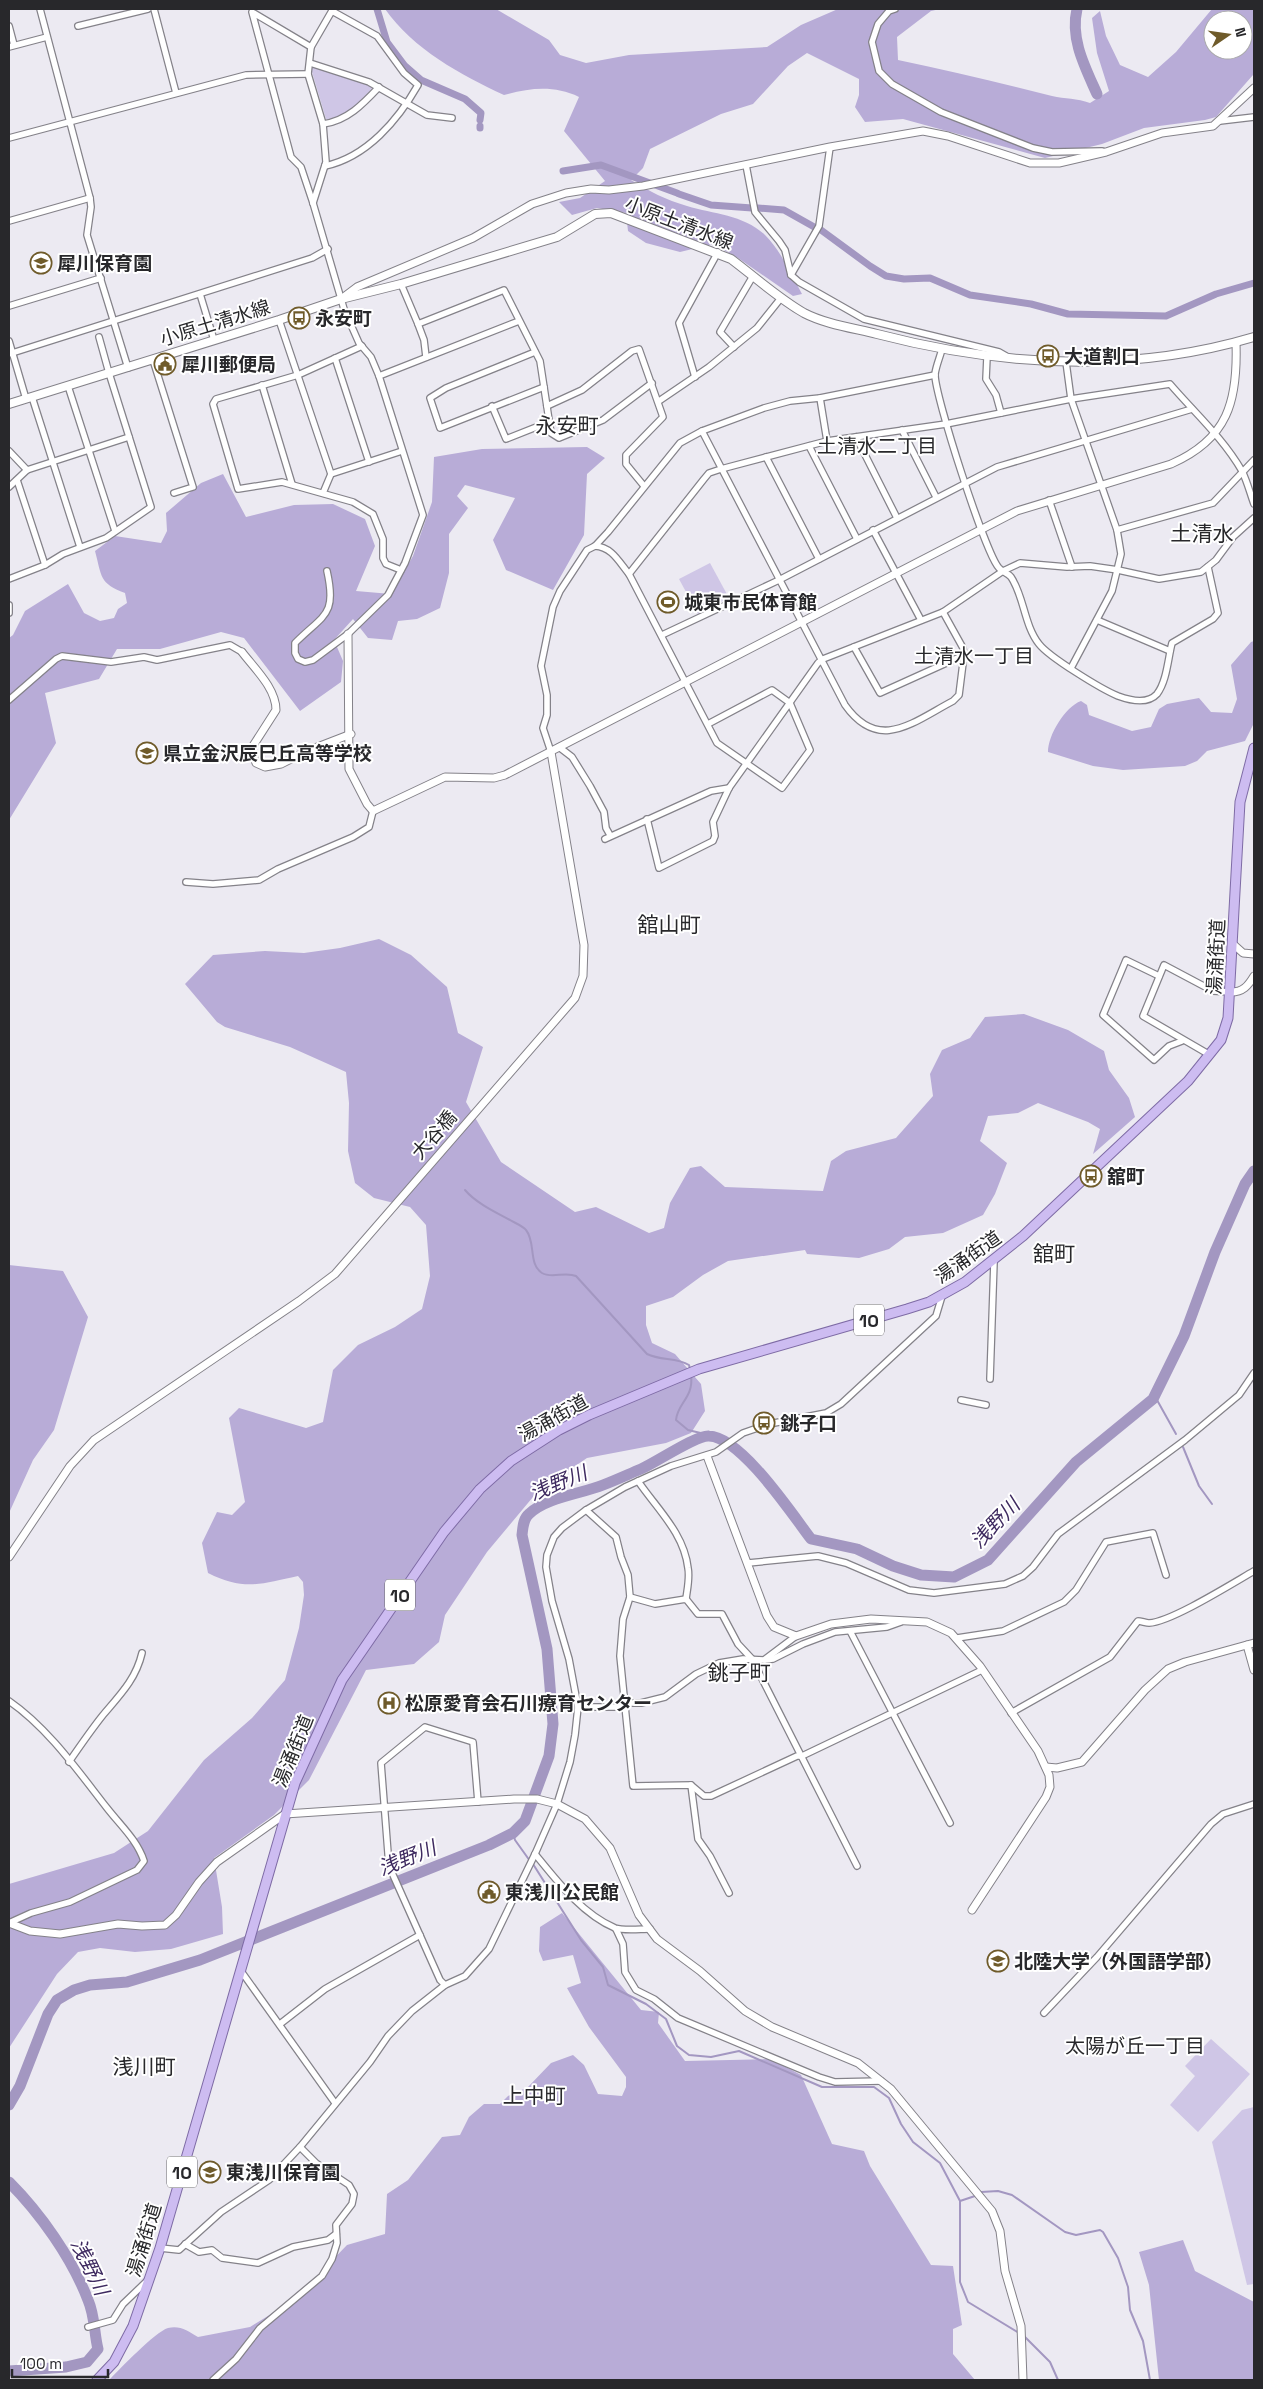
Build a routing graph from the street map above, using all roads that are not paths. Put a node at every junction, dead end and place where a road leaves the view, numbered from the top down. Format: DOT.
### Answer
graph roads {
  1 [pos="40,9"];
  2 [pos="148,9"];
  3 [pos="154,9"];
  4 [pos="245,9"];
  5 [pos="895,9"];
  6 [pos="332,10"];
  7 [pos="252,12"];
  8 [pos="9,26"];
  9 [pos="78,26"];
  10 [pos="47,36"];
  11 [pos="11,46"];
  12 [pos="311,47"];
  13 [pos="310,63"];
  14 [pos="267,74"];
  15 [pos="308,74"];
  16 [pos="379,87"];
  17 [pos="1254,88"];
  18 [pos="176,93"];
  19 [pos="408,103"];
  20 [pos="1254,117"];
  21 [pos="452,118"];
  22 [pos="1220,121"];
  23 [pos="69,122"];
  24 [pos="323,124"];
  25 [pos="9,138"];
  26 [pos="830,147"];
  27 [pos="1106,152"];
  28 [pos="746,165"];
  29 [pos="325,166"];
  30 [pos="90,198"];
  31 [pos="313,203"];
  32 [pos="9,220"];
  33 [pos="328,249"];
  34 [pos="718,252"];
  35 [pos="791,275"];
  36 [pos="753,276"];
  37 [pos="101,278"];
  38 [pos="401,284"];
  39 [pos="200,294"];
  40 [pos="781,298"];
  41 [pos="341,299"];
  42 [pos="9,306"];
  43 [pos="280,320"];
  44 [pos="113,321"];
  45 [pos="519,321"];
  46 [pos="418,324"];
  47 [pos="98,337"];
  48 [pos="1254,337"];
  49 [pos="214,340"];
  50 [pos="9,341"];
  51 [pos="1236,342"];
  52 [pos="362,346"];
  53 [pos="734,347"];
  54 [pos="942,348"];
  55 [pos="535,352"];
  56 [pos="10,353"];
  57 [pos="987,357"];
  58 [pos="335,358"];
  59 [pos="426,358"];
  60 [pos="1012,359"];
  61 [pos="153,360"];
  62 [pos="1066,362"];
  63 [pos="128,368"];
  64 [pos="109,373"];
  65 [pos="298,375"];
  66 [pos="935,375"];
  67 [pos="379,376"];
  68 [pos="695,377"];
  69 [pos="652,383"];
  70 [pos="262,385"];
  71 [pos="68,386"];
  72 [pos="544,387"];
  73 [pos="29,398"];
  74 [pos="820,398"];
  75 [pos="1071,399"];
  76 [pos="659,401"];
  77 [pos="9,404"];
  78 [pos="492,406"];
  79 [pos="547,406"];
  80 [pos="1192,409"];
  81 [pos="1001,413"];
  82 [pos="549,422"];
  83 [pos="946,424"];
  84 [pos="702,430"];
  85 [pos="902,430"];
  86 [pos="1215,434"];
  87 [pos="856,437"];
  88 [pos="129,438"];
  89 [pos="1086,440"];
  90 [pos="827,441"];
  91 [pos="809,446"];
  92 [pos="9,451"];
  93 [pos="89,451"];
  94 [pos="402,451"];
  95 [pos="766,457"];
  96 [pos="1254,460"];
  97 [pos="369,462"];
  98 [pos="52,463"];
  99 [pos="721,469"];
  100 [pos="27,470"];
  101 [pos="1243,473"];
  102 [pos="331,474"];
  103 [pos="17,480"];
  104 [pos="965,482"];
  105 [pos="292,484"];
  106 [pos="1100,485"];
  107 [pos="644,486"];
  108 [pos="9,487"];
  109 [pos="174,493"];
  110 [pos="323,493"];
  111 [pos="936,497"];
  112 [pos="1049,500"];
  113 [pos="1254,504"];
  114 [pos="897,518"];
  115 [pos="1254,518"];
  116 [pos="981,528"];
  117 [pos="873,530"];
  118 [pos="1117,530"];
  119 [pos="115,531"];
  120 [pos="857,539"];
  121 [pos="595,546"];
  122 [pos="80,547"];
  123 [pos="818,559"];
  124 [pos="45,565"];
  125 [pos="1072,567"];
  126 [pos="1208,567"];
  127 [pos="327,570"];
  128 [pos="401,570"];
  129 [pos="1118,570"];
  130 [pos="1003,571"];
  131 [pos="895,572"];
  132 [pos="629,574"];
  133 [pos="9,578"];
  134 [pos="779,580"];
  135 [pos="9,585"];
  136 [pos="9,605"];
  137 [pos="943,612"];
  138 [pos="9,613"];
  139 [pos="921,620"];
  140 [pos="1097,620"];
  141 [pos="803,623"];
  142 [pos="348,634"];
  143 [pos="662,635"];
  144 [pos="854,647"];
  145 [pos="1170,651"];
  146 [pos="242,652"];
  147 [pos="964,655"];
  148 [pos="823,659"];
  149 [pos="1071,668"];
  150 [pos="686,681"];
  151 [pos="9,700"];
  152 [pos="790,703"];
  153 [pos="708,724"];
  154 [pos="350,734"];
  155 [pos="559,747"];
  156 [pos="1254,748"];
  157 [pos="551,752"];
  158 [pos="747,763"];
  159 [pos="729,788"];
  160 [pos="374,811"];
  161 [pos="647,819"];
  162 [pos="186,882"];
  163 [pos="1233,944"];
  164 [pos="1254,954"];
  165 [pos="1160,976"];
  166 [pos="1254,976"];
  167 [pos="1231,992"];
  168 [pos="1182,1041"];
  169 [pos="1210,1055"];
  170 [pos="994,1262"];
  171 [pos="942,1296"];
  172 [pos="1254,1373"];
  173 [pos="990,1379"];
  174 [pos="961,1400"];
  175 [pos="986,1405"];
  176 [pos="707,1456"];
  177 [pos="638,1481"];
  178 [pos="586,1510"];
  179 [pos="9,1557"];
  180 [pos="748,1562"];
  181 [pos="1254,1571"];
  182 [pos="1166,1575"];
  183 [pos="630,1597"];
  184 [pos="686,1600"];
  185 [pos="908,1619"];
  186 [pos="850,1631"];
  187 [pos="796,1636"];
  188 [pos="957,1638"];
  189 [pos="1250,1644"];
  190 [pos="142,1653"];
  191 [pos="752,1659"];
  192 [pos="764,1660"];
  193 [pos="982,1670"];
  194 [pos="1254,1670"];
  195 [pos="9,1701"];
  196 [pos="624,1705"];
  197 [pos="578,1707"];
  198 [pos="1011,1712"];
  199 [pos="894,1713"];
  200 [pos="802,1756"];
  201 [pos="70,1762"];
  202 [pos="1046,1767"];
  203 [pos="692,1785"];
  204 [pos="478,1802"];
  205 [pos="557,1804"];
  206 [pos="1254,1804"];
  207 [pos="384,1809"];
  208 [pos="285,1814"];
  209 [pos="950,1823"];
  210 [pos="534,1856"];
  211 [pos="857,1866"];
  212 [pos="730,1892"];
  213 [pos="972,1910"];
  214 [pos="9,1923"];
  215 [pos="616,1929"];
  216 [pos="650,1929"];
  217 [pos="420,1935"];
  218 [pos="241,1971"];
  219 [pos="445,1985"];
  220 [pos="1044,2013"];
  221 [pos="280,2024"];
  222 [pos="880,2081"];
  223 [pos="335,2103"];
  224 [pos="300,2147"];
  225 [pos="336,2234"];
  226 [pos="185,2244"];
  227 [pos="160,2248"];
  228 [pos="149,2280"];
  229 [pos="88,2327"];
  230 [pos="97,2380"];
  231 [pos="213,2380"];
  232 [pos="1023,2380"];
  1 -- 10 [label="street"];
  2 -- 9 [label="street"];
  3 -- 18 [label="street"];
  4 -- 7 [label="street"];
  5 -- 27 [label="street"];
  6 -- 12 [label="street"];
  6 -- 19 [label="street"];
  7 -- 12 [label="street"];
  7 -- 14 [label="street"];
  8 -- 11 [label="street"];
  10 -- 11 [label="street"];
  10 -- 23 [label="street"];
  12 -- 13 [label="street"];
  13 -- 15 [label="street"];
  13 -- 16 [label="street"];
  14 -- 15 [label="street"];
  14 -- 18 [label="street"];
  14 -- 31 [label="street"];
  15 -- 24 [label="street"];
  16 -- 19 [label="street"];
  16 -- 24 [label="street"];
  17 -- 22 [label="street"];
  18 -- 23 [label="street"];
  19 -- 21 [label="street"];
  19 -- 29 [label="street"];
  20 -- 22 [label="street"];
  22 -- 27 [label="street"];
  23 -- 25 [label="street"];
  23 -- 30 [label="street"];
  24 -- 29 [label="street"];
  26 -- 27 [label="street"];
  26 -- 28 [label="street"];
  26 -- 35 [label="street"];
  28 -- 35 [label="street"];
  28 -- 41 [label="street"];
  29 -- 31 [label="street"];
  30 -- 32 [label="street"];
  30 -- 37 [label="street"];
  31 -- 33 [label="street"];
  33 -- 39 [label="street"];
  33 -- 41 [label="street"];
  34 -- 36 [label="main road, 小原土清水線"];
  34 -- 38 [label="main road, 小原土清水線"];
  34 -- 68 [label="street"];
  35 -- 60 [label="street"];
  36 -- 40 [label="main road, 小原土清水線"];
  36 -- 53 [label="street"];
  37 -- 42 [label="street"];
  37 -- 44 [label="street"];
  38 -- 41 [label="main road, 小原土清水線"];
  38 -- 46 [label="street"];
  39 -- 44 [label="street"];
  39 -- 49 [label="street"];
  40 -- 53 [label="street"];
  40 -- 54 [label="main road, 小原土清水線"];
  41 -- 43 [label="main road, 小原土清水線"];
  41 -- 52 [label="street"];
  43 -- 49 [label="main road, 小原土清水線"];
  43 -- 65 [label="street"];
  44 -- 56 [label="street"];
  44 -- 63 [label="street"];
  45 -- 46 [label="street"];
  45 -- 55 [label="street"];
  45 -- 59 [label="street"];
  46 -- 59 [label="street"];
  47 -- 64 [label="street"];
  48 -- 51 [label="main road, 小原土清水線"];
  49 -- 61 [label="main road, 小原土清水線"];
  50 -- 56 [label="street"];
  51 -- 62 [label="main road, 小原土清水線"];
  51 -- 86 [label="street"];
  52 -- 58 [label="street"];
  52 -- 67 [label="street"];
  53 -- 68 [label="street"];
  54 -- 57 [label="main road, 小原土清水線"];
  54 -- 66 [label="street"];
  55 -- 72 [label="street"];
  55 -- 78 [label="street"];
  56 -- 73 [label="street"];
  57 -- 60 [label="main road, 小原土清水線"];
  57 -- 81 [label="street"];
  58 -- 65 [label="street"];
  58 -- 97 [label="street"];
  59 -- 67 [label="street"];
  60 -- 62 [label="main road, 小原土清水線"];
  61 -- 63 [label="main road, 小原土清水線"];
  61 -- 109 [label="street"];
  62 -- 75 [label="street"];
  63 -- 64 [label="main road, 小原土清水線"];
  64 -- 71 [label="main road, 小原土清水線"];
  64 -- 88 [label="street"];
  65 -- 70 [label="street"];
  65 -- 102 [label="street"];
  66 -- 74 [label="street"];
  66 -- 83 [label="street"];
  67 -- 94 [label="street"];
  68 -- 76 [label="street"];
  69 -- 76 [label="street"];
  69 -- 79 [label="street"];
  69 -- 82 [label="street"];
  70 -- 105 [label="street"];
  70 -- 105 [label="street"];
  71 -- 73 [label="main road, 小原土清水線"];
  71 -- 93 [label="street"];
  72 -- 78 [label="street"];
  72 -- 79 [label="street"];
  73 -- 77 [label="main road, 小原土清水線"];
  73 -- 98 [label="street"];
  74 -- 84 [label="street"];
  74 -- 90 [label="street"];
  75 -- 80 [label="street"];
  75 -- 81 [label="street"];
  75 -- 89 [label="street"];
  76 -- 107 [label="street"];
  78 -- 82 [label="street"];
  79 -- 82 [label="street"];
  80 -- 86 [label="street"];
  80 -- 89 [label="street"];
  81 -- 83 [label="street"];
  83 -- 85 [label="street"];
  83 -- 104 [label="street"];
  84 -- 99 [label="street"];
  84 -- 107 [label="street"];
  85 -- 87 [label="street"];
  85 -- 111 [label="street"];
  86 -- 101 [label="street"];
  86 -- 106 [label="street"];
  87 -- 90 [label="street"];
  87 -- 114 [label="street"];
  88 -- 93 [label="street"];
  88 -- 119 [label="street"];
  89 -- 104 [label="street"];
  89 -- 106 [label="street"];
  90 -- 91 [label="street"];
  91 -- 95 [label="street"];
  91 -- 120 [label="street"];
  92 -- 100 [label="street"];
  93 -- 98 [label="street"];
  93 -- 119 [label="street"];
  94 -- 97 [label="street"];
  94 -- 128 [label="street"];
  95 -- 99 [label="street"];
  95 -- 123 [label="street"];
  96 -- 101 [label="street"];
  97 -- 102 [label="street"];
  98 -- 100 [label="street"];
  98 -- 122 [label="street"];
  99 -- 132 [label="street"];
  99 -- 134 [label="street"];
  100 -- 103 [label="street"];
  101 -- 113 [label="street"];
  101 -- 118 [label="street"];
  102 -- 110 [label="street"];
  103 -- 108 [label="street"];
  103 -- 124 [label="street"];
  104 -- 111 [label="street"];
  104 -- 116 [label="street"];
  105 -- 110 [label="street"];
  106 -- 112 [label="street"];
  106 -- 118 [label="street"];
  107 -- 121 [label="street"];
  110 -- 128 [label="street"];
  111 -- 114 [label="street"];
  112 -- 116 [label="street"];
  112 -- 125 [label="street"];
  114 -- 117 [label="street"];
  115 -- 126 [label="street"];
  116 -- 130 [label="street"];
  116 -- 131 [label="street"];
  117 -- 120 [label="street"];
  117 -- 131 [label="street"];
  118 -- 129 [label="street"];
  119 -- 122 [label="street"];
  120 -- 123 [label="street"];
  121 -- 132 [label="street"];
  121 -- 157 [label="street"];
  122 -- 124 [label="street"];
  123 -- 134 [label="street"];
  124 -- 133 [label="street"];
  125 -- 129 [label="street"];
  125 -- 130 [label="street"];
  126 -- 129 [label="street"];
  126 -- 145 [label="street"];
  127 -- 142 [label="street"];
  128 -- 142 [label="street"];
  129 -- 140 [label="street"];
  130 -- 137 [label="street"];
  130 -- 149 [label="street"];
  131 -- 139 [label="street"];
  131 -- 141 [label="street"];
  132 -- 143 [label="street"];
  133 -- 135 [label="street"];
  134 -- 141 [label="street"];
  134 -- 143 [label="street"];
  136 -- 138 [label="street"];
  137 -- 139 [label="street"];
  137 -- 147 [label="street"];
  139 -- 144 [label="street"];
  140 -- 145 [label="street"];
  140 -- 149 [label="street"];
  141 -- 148 [label="street"];
  141 -- 150 [label="street"];
  142 -- 154 [label="street"];
  143 -- 150 [label="street"];
  144 -- 147 [label="street"];
  144 -- 148 [label="street"];
  145 -- 149 [label="street"];
  146 -- 151 [label="street"];
  146 -- 154 [label="street"];
  147 -- 148 [label="street"];
  148 -- 152 [label="street"];
  150 -- 153 [label="street"];
  150 -- 155 [label="street"];
  152 -- 153 [label="street"];
  152 -- 158 [label="street"];
  152 -- 158 [label="street"];
  153 -- 158 [label="street"];
  154 -- 160 [label="street"];
  155 -- 157 [label="street"];
  155 -- 161 [label="street"];
  156 -- 163 [label="main road, 湯涌街道 / 10"];
  157 -- 160 [label="street"];
  157 -- 179 [label="street, 大谷橋"];
  158 -- 159 [label="street"];
  159 -- 161 [label="street"];
  159 -- 161 [label="street"];
  160 -- 162 [label="street"];
  163 -- 164 [label="street"];
  163 -- 167 [label="main road, 湯涌街道 / 10"];
  165 -- 167 [label="street"];
  165 -- 168 [label="street"];
  165 -- 168 [label="street"];
  166 -- 167 [label="street"];
  167 -- 169 [label="main road, 湯涌街道 / 10"];
  168 -- 169 [label="street"];
  169 -- 170 [label="main road, 湯涌街道 / 10"];
  170 -- 171 [label="main road, 湯涌街道 / 10"];
  170 -- 173 [label="street"];
  171 -- 176 [label="street"];
  171 -- 208 [label="main road, 湯涌街道 / 10"];
  172 -- 180 [label="street"];
  174 -- 175 [label="street"];
  176 -- 177 [label="street"];
  176 -- 180 [label="street"];
  177 -- 178 [label="street"];
  177 -- 184 [label="street"];
  178 -- 183 [label="street"];
  178 -- 197 [label="street"];
  180 -- 187 [label="street"];
  181 -- 198 [label="street"];
  182 -- 188 [label="street"];
  183 -- 184 [label="street"];
  183 -- 196 [label="street"];
  184 -- 191 [label="street"];
  185 -- 186 [label="street"];
  185 -- 187 [label="street"];
  185 -- 188 [label="street"];
  186 -- 192 [label="street"];
  186 -- 199 [label="street"];
  187 -- 192 [label="street"];
  188 -- 193 [label="street"];
  189 -- 194 [label="street"];
  189 -- 202 [label="street"];
  190 -- 201 [label="street"];
  191 -- 192 [label="street"];
  191 -- 196 [label="street"];
  191 -- 200 [label="street"];
  193 -- 198 [label="street"];
  193 -- 199 [label="street"];
  195 -- 201 [label="street"];
  196 -- 197 [label="street"];
  196 -- 203 [label="street"];
  197 -- 205 [label="street"];
  198 -- 202 [label="street"];
  199 -- 200 [label="street"];
  199 -- 209 [label="street"];
  200 -- 203 [label="street"];
  200 -- 211 [label="street"];
  201 -- 214 [label="street"];
  202 -- 213 [label="street"];
  203 -- 212 [label="street"];
  204 -- 205 [label="street"];
  204 -- 207 [label="street"];
  204 -- 207 [label="street"];
  205 -- 210 [label="street"];
  205 -- 216 [label="street"];
  206 -- 220 [label="street"];
  207 -- 208 [label="street"];
  207 -- 217 [label="street"];
  208 -- 214 [label="street"];
  208 -- 218 [label="main road, 湯涌街道 / 10"];
  210 -- 215 [label="street"];
  210 -- 219 [label="street"];
  215 -- 216 [label="street"];
  215 -- 222 [label="street"];
  216 -- 222 [label="street"];
  217 -- 219 [label="street"];
  217 -- 221 [label="street"];
  218 -- 221 [label="street"];
  218 -- 227 [label="main road, 湯涌街道 / 10"];
  219 -- 223 [label="street"];
  221 -- 223 [label="street"];
  222 -- 232 [label="street"];
  223 -- 224 [label="street"];
  224 -- 225 [label="street"];
  224 -- 226 [label="street"];
  225 -- 226 [label="street"];
  225 -- 231 [label="street"];
  226 -- 227 [label="street"];
  227 -- 228 [label="main road, 湯涌街道 / 10"];
  228 -- 229 [label="street"];
  228 -- 230 [label="main road, 湯涌街道 / 10"];
}
